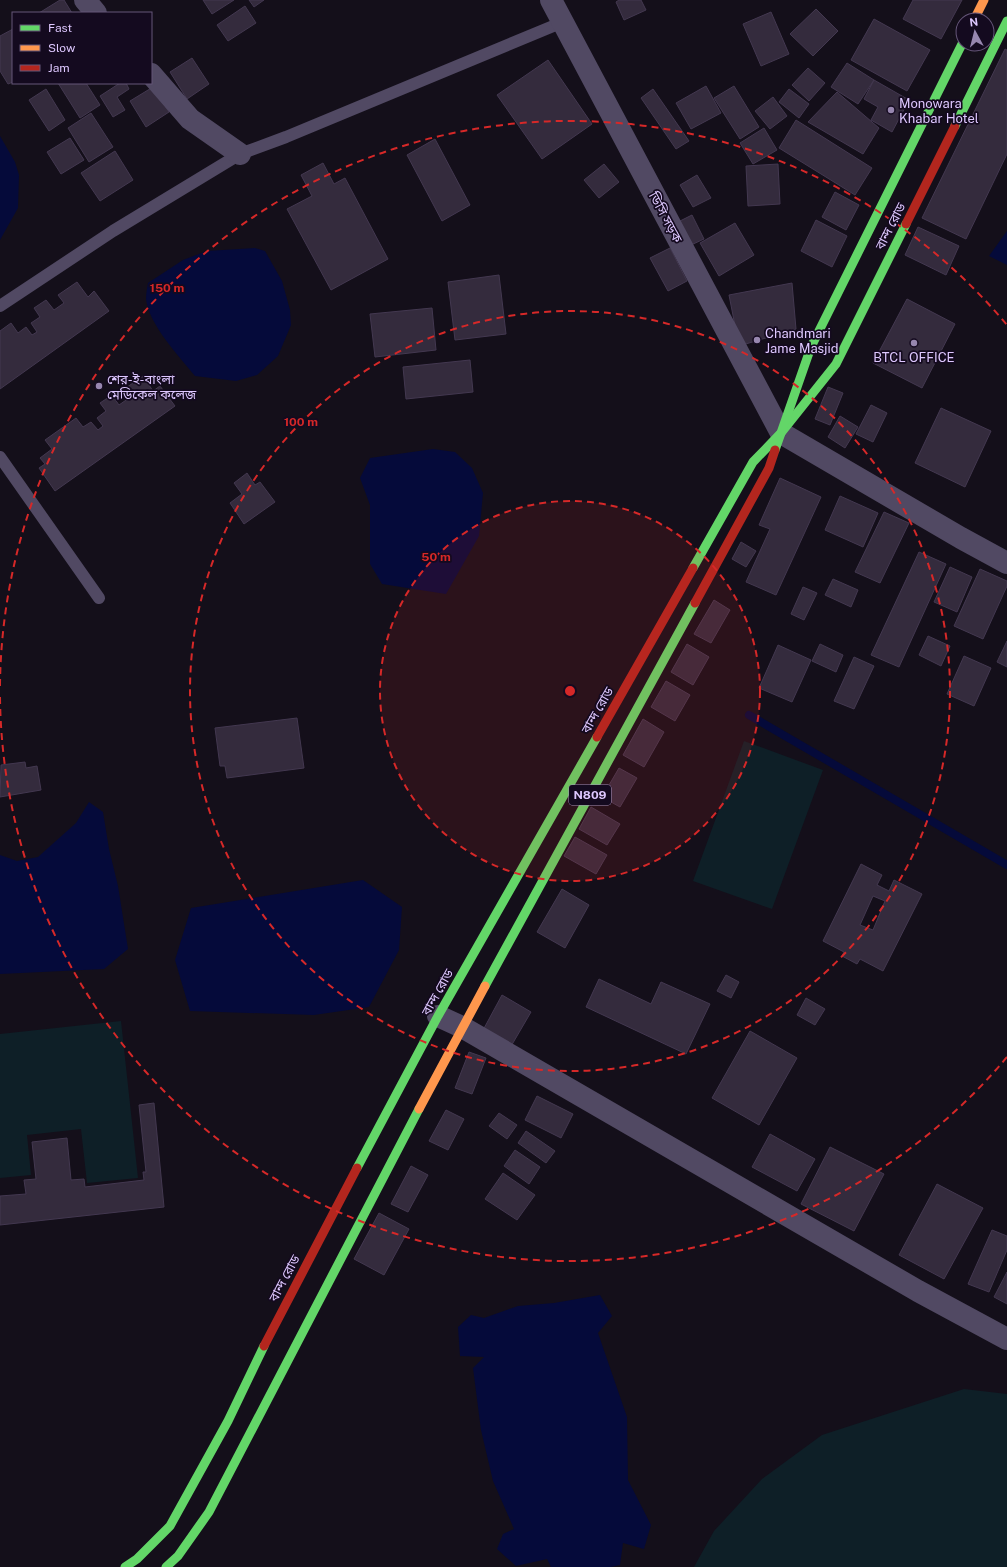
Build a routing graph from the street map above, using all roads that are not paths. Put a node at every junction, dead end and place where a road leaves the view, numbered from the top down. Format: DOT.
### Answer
graph roads {
  1 [pos="85,0"];
  2 [pos="551,0"];
  3 [pos="984,0"];
  4 [pos="95,12"];
  5 [pos="978,12"];
  6 [pos="563,22"];
  7 [pos="1005,29"];
  8 [pos="958,52"];
  9 [pos="152,75"];
  10 [pos="240,154"];
  11 [pos="0,306"];
  12 [pos="781,433"];
  13 [pos="0,458"];
  14 [pos="1007,563"];
  15 [pos="99,598"];
  16 [pos="438,1016"];
  17 [pos="462,1027"];
  18 [pos="1007,1339"];
  19 [pos="125,1567"];
  20 [pos="166,1567"];
  1 -- 4 [label="street"];
  2 -- 6 [label="street, ডিসি সড়ক"];
  3 -- 5 [label="highway"];
  6 -- 10 [label="lane"];
  6 -- 12 [label="street, ডিসি সড়ক"];
  7 -- 12 [label="highway, বান্দ রোড / N809"];
  8 -- 12 [label="highway, বান্দ রোড / N809"];
  9 -- 10 [label="street"];
  10 -- 11 [label="lane"];
  12 -- 14 [label="street"];
  12 -- 16 [label="highway, বান্দ রোড / N809"];
  12 -- 17 [label="highway, বান্দ রোড / N809"];
  13 -- 15 [label="lane"];
  16 -- 17 [label="street"];
  16 -- 19 [label="highway, বান্দ রোড / N809"];
  17 -- 18 [label="street"];
  17 -- 20 [label="highway, বান্দ রোড / N809"];
}
